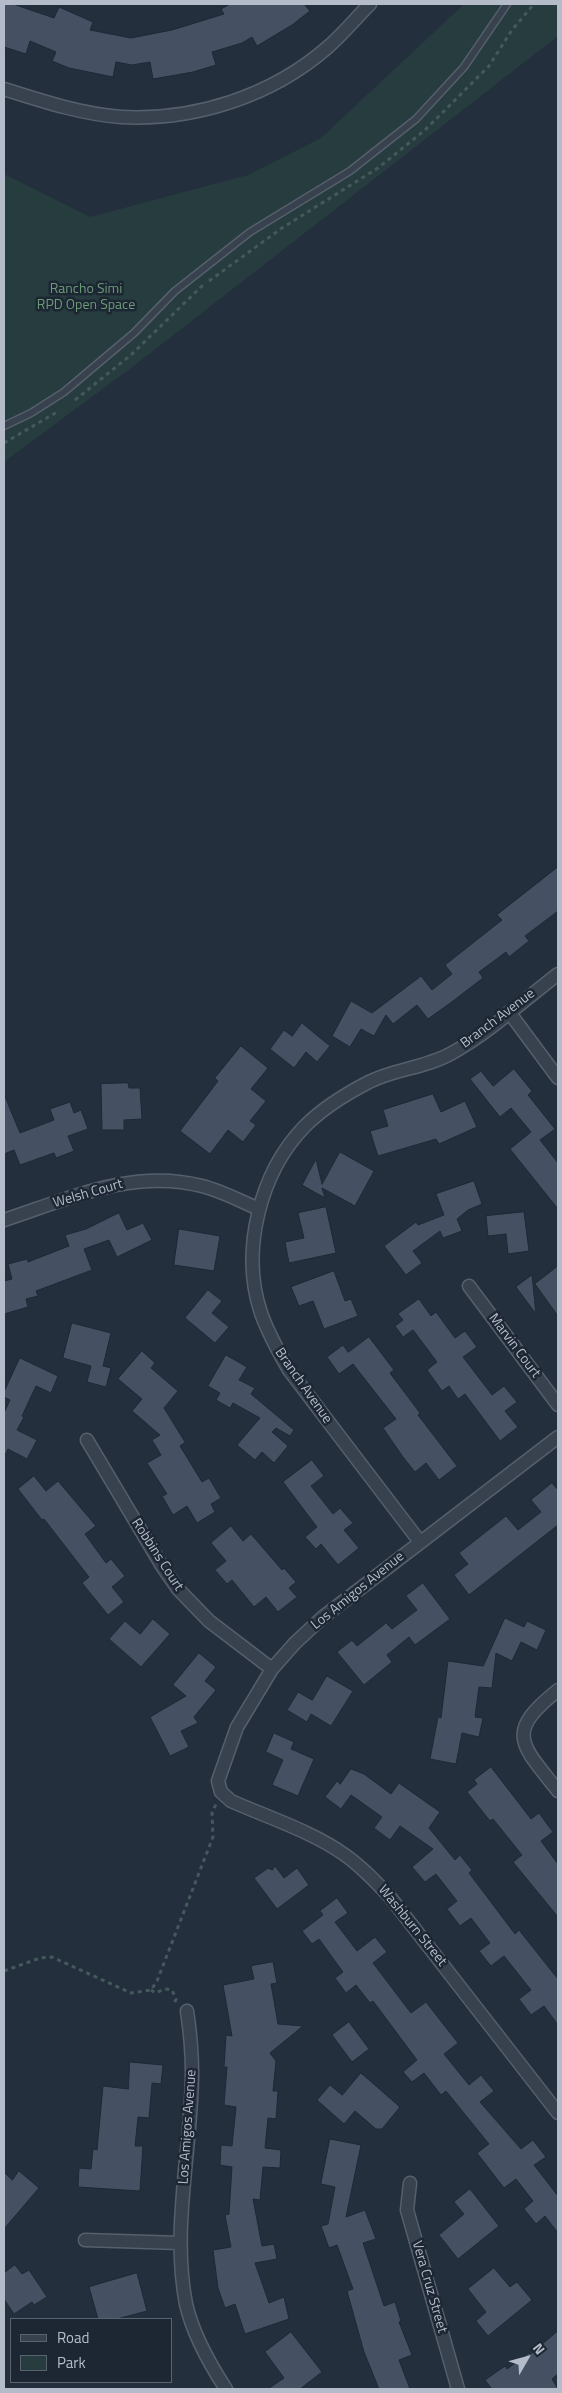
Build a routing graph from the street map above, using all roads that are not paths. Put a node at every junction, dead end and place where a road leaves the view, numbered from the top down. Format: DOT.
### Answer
graph roads {
  1 [pos="370,4"];
  2 [pos="507,4"];
  3 [pos="4,89"];
  4 [pos="4,426"];
  5 [pos="558,974"];
  6 [pos="509,1012"];
  7 [pos="558,1078"];
  8 [pos="259,1210"];
  9 [pos="4,1220"];
  10 [pos="469,1286"];
  11 [pos="558,1405"];
  12 [pos="558,1437"];
  13 [pos="87,1440"];
  14 [pos="420,1542"];
  15 [pos="272,1669"];
  16 [pos="558,1690"];
  17 [pos="558,1791"];
  18 [pos="221,1792"];
  19 [pos="187,2011"];
  20 [pos="558,2113"];
  21 [pos="410,2183"];
  22 [pos="85,2240"];
  23 [pos="180,2243"];
  24 [pos="226,2389"];
  25 [pos="458,2389"];
  1 -- 3 [label="street"];
  2 -- 4 [label="lane"];
  5 -- 6 [label="street, Branch Avenue"];
  6 -- 7 [label="street"];
  6 -- 8 [label="street, Branch Avenue"];
  8 -- 9 [label="street, Welsh Court"];
  8 -- 14 [label="street, Branch Avenue"];
  10 -- 11 [label="street, Marvin Court"];
  12 -- 14 [label="street, Los Amigos Avenue"];
  13 -- 15 [label="street, Robbins Court"];
  14 -- 15 [label="street, Los Amigos Avenue"];
  15 -- 18 [label="street, Los Amigos Avenue"];
  16 -- 17 [label="street"];
  18 -- 20 [label="street, Washburn Street"];
  19 -- 23 [label="street, Los Amigos Avenue"];
  21 -- 25 [label="street, Vera Cruz Street"];
  22 -- 23 [label="street"];
  23 -- 24 [label="street, Los Amigos Avenue"];
}
